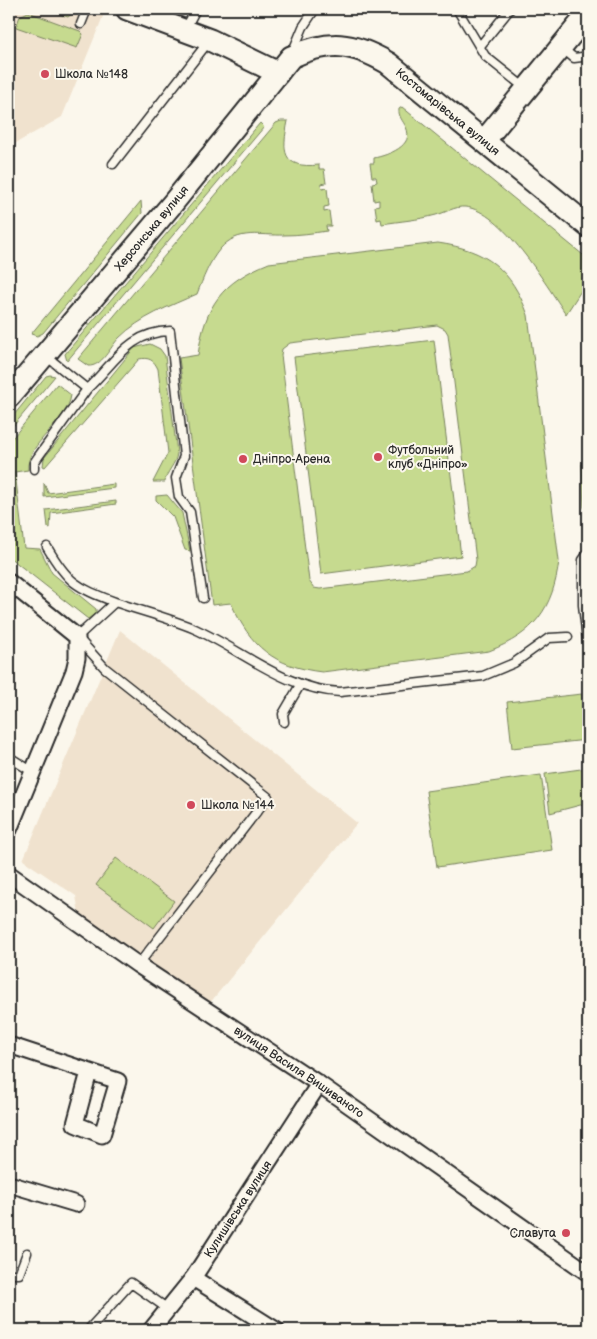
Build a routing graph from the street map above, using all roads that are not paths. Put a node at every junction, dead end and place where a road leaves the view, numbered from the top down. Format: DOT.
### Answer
graph roads {
  1 [pos="87,9"];
  2 [pos="127,9"];
  3 [pos="196,9"];
  4 [pos="315,9"];
  5 [pos="458,9"];
  6 [pos="510,9"];
  7 [pos="588,14"];
  8 [pos="81,24"];
  9 [pos="185,30"];
  10 [pos="210,40"];
  11 [pos="480,46"];
  12 [pos="561,47"];
  13 [pos="582,58"];
  14 [pos="285,65"];
  15 [pos="527,89"];
  16 [pos="484,141"];
  17 [pos="113,164"];
  18 [pos="588,226"];
  19 [pos="45,354"];
  20 [pos="87,389"];
  21 [pos="9,397"];
  22 [pos="34,469"];
  23 [pos="46,547"];
  24 [pos="588,553"];
  25 [pos="9,582"];
  26 [pos="203,598"];
  27 [pos="115,602"];
  28 [pos="77,637"];
  29 [pos="568,637"];
  30 [pos="588,648"];
  31 [pos="300,684"];
  32 [pos="284,722"];
  33 [pos="9,757"];
  34 [pos="33,772"];
  35 [pos="9,830"];
  36 [pos="9,874"];
  37 [pos="138,965"];
  38 [pos="9,1045"];
  39 [pos="89,1072"];
  40 [pos="319,1084"];
  41 [pos="9,1184"];
  42 [pos="76,1204"];
  43 [pos="27,1253"];
  44 [pos="588,1273"];
  45 [pos="9,1274"];
  46 [pos="193,1278"];
  47 [pos="168,1308"];
  48 [pos="90,1328"];
  49 [pos="151,1330"];
  50 [pos="276,1330"];
  1 -- 8 [label="lane"];
  2 -- 9 [label="street"];
  3 -- 9 [label="lane"];
  4 -- 14 [label="lane"];
  5 -- 11 [label="lane"];
  6 -- 11 [label="lane"];
  7 -- 12 [label="street"];
  9 -- 10 [label="street"];
  10 -- 14 [label="street"];
  10 -- 17 [label="lane"];
  11 -- 15 [label="lane"];
  12 -- 13 [label="lane"];
  12 -- 15 [label="street"];
  14 -- 16 [label="street, Костомарівська вулиця"];
  14 -- 19 [label="street, Херсонська вулиця"];
  15 -- 16 [label="street"];
  16 -- 18 [label="street, Костомарівська вулиця"];
  19 -- 20 [label="lane"];
  19 -- 21 [label="street, Херсонська вулиця"];
  20 -- 22 [label="lane"];
  20 -- 26 [label="lane"];
  23 -- 27 [label="lane"];
  24 -- 30 [label="lane"];
  25 -- 28 [label="street"];
  27 -- 28 [label="lane"];
  27 -- 31 [label="lane"];
  28 -- 34 [label="street"];
  28 -- 37 [label="lane"];
  29 -- 31 [label="lane"];
  31 -- 32 [label="lane"];
  33 -- 34 [label="lane"];
  34 -- 35 [label="street"];
  36 -- 37 [label="street, вулиця Василя Вишиваного"];
  37 -- 40 [label="street, вулиця Василя Вишиваного"];
  38 -- 39 [label="street"];
  40 -- 44 [label="street, вулиця Василя Вишиваного"];
  40 -- 46 [label="street, Кулишівська вулиця"];
  41 -- 42 [label="street"];
  43 -- 45 [label="lane"];
  46 -- 47 [label="street, Кулишівська вулиця"];
  46 -- 50 [label="street"];
  47 -- 48 [label="lane"];
  47 -- 49 [label="street, Кулишівська вулиця"];
}
